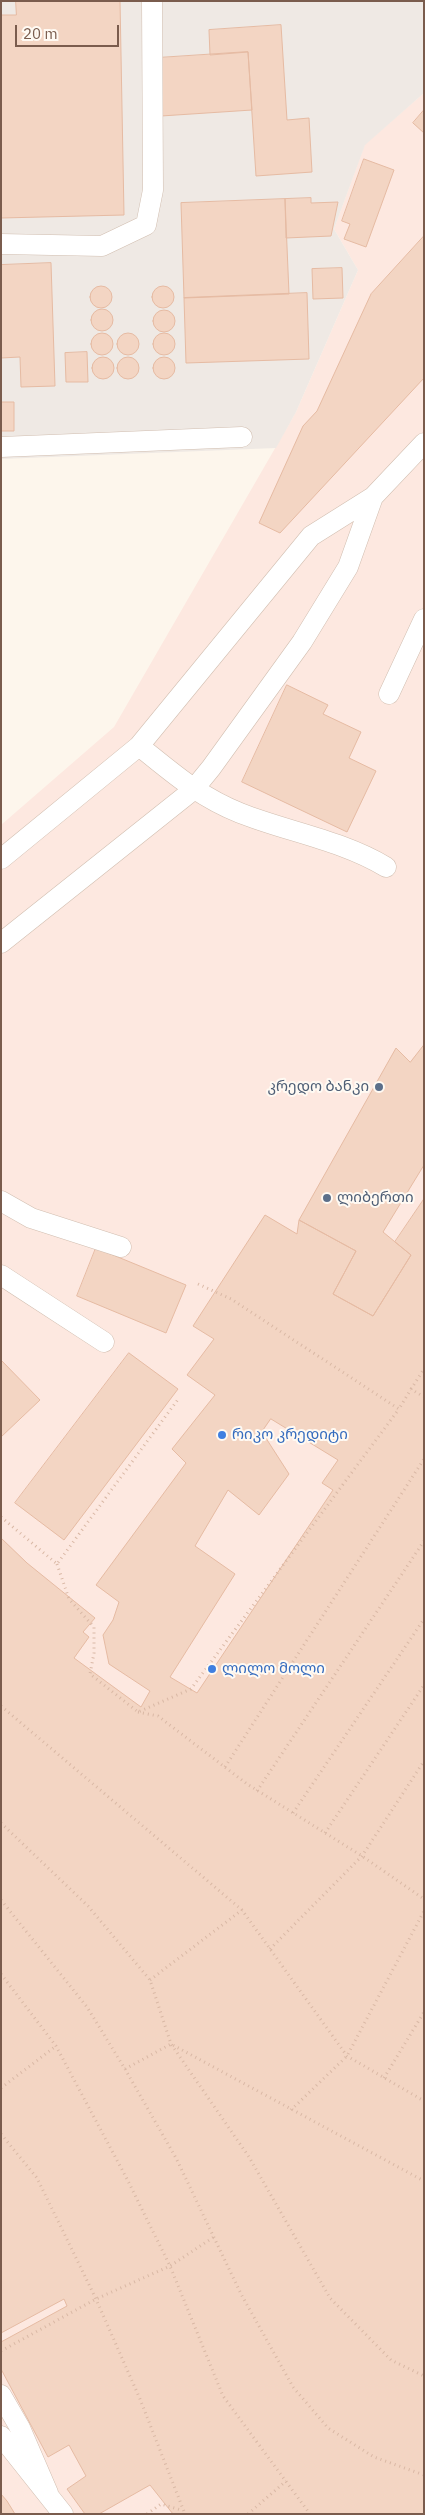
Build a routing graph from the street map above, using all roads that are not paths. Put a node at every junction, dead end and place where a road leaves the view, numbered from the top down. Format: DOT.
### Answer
graph roads {
  1 [pos="152,1"];
  2 [pos="1,244"];
  3 [pos="242,437"];
  4 [pos="424,443"];
  5 [pos="1,448"];
  6 [pos="373,497"];
  7 [pos="424,619"];
  8 [pos="389,694"];
  9 [pos="139,746"];
  10 [pos="192,790"];
  11 [pos="1,860"];
  12 [pos="386,867"];
  13 [pos="1,943"];
  14 [pos="1,1201"];
  15 [pos="121,1247"];
  16 [pos="1,1275"];
  17 [pos="104,1342"];
  18 [pos="1,2395"];
  19 [pos="1,2436"];
  20 [pos="48,2493"];
  21 [pos="63,2514"];
  1 -- 2 [label="lane"];
  3 -- 5 [label="lane"];
  4 -- 6 [label="lane"];
  6 -- 9 [label="lane"];
  6 -- 10 [label="lane"];
  7 -- 8 [label="lane"];
  9 -- 10 [label="lane"];
  9 -- 11 [label="lane"];
  10 -- 12 [label="lane"];
  10 -- 13 [label="lane"];
  14 -- 15 [label="lane"];
  16 -- 17 [label="lane"];
  18 -- 20 [label="lane"];
  19 -- 20 [label="lane"];
  20 -- 21 [label="lane"];
}
